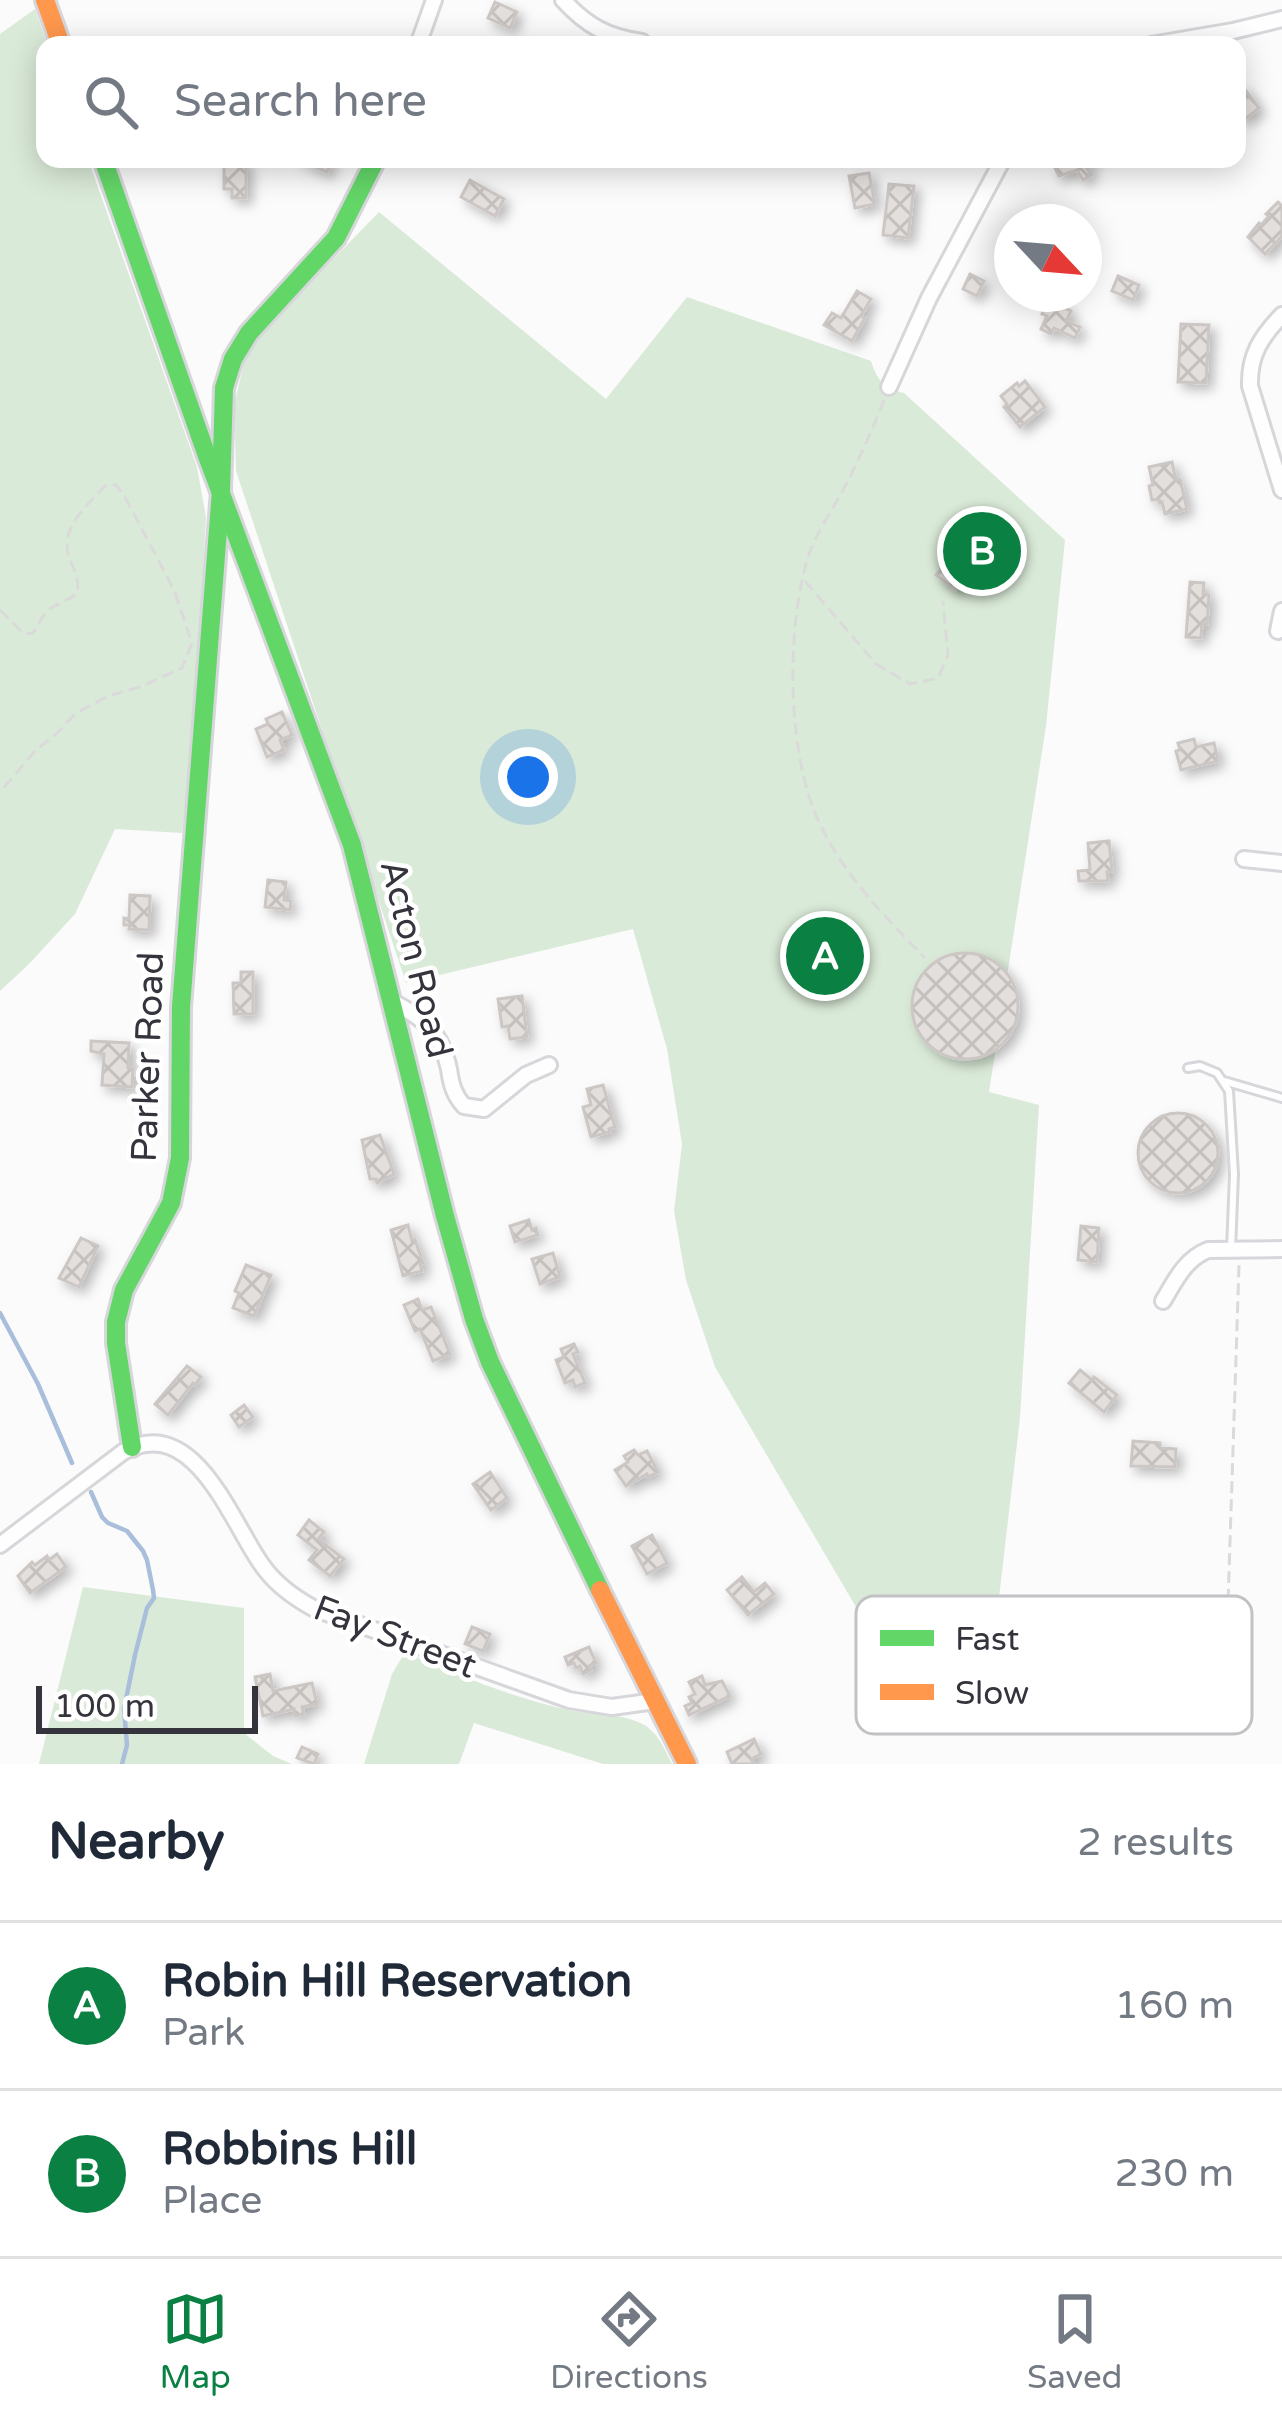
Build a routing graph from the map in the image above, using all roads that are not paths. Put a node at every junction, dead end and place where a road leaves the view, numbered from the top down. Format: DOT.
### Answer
graph roads {
  1 [pos="45,0"];
  2 [pos="434,0"];
  3 [pos="563,0"];
  4 [pos="1282,19"];
  5 [pos="59,36"];
  6 [pos="421,36"];
  7 [pos="615,36"];
  8 [pos="1204,36"];
  9 [pos="106,168"];
  10 [pos="372,168"];
  11 [pos="998,168"];
  12 [pos="1282,316"];
  13 [pos="889,387"];
  14 [pos="1282,490"];
  15 [pos="221,491"];
  16 [pos="1282,611"];
  17 [pos="1278,631"];
  18 [pos="1244,859"];
  19 [pos="1282,863"];
  20 [pos="393,1002"];
  21 [pos="549,1065"];
  22 [pos="1187,1068"];
  23 [pos="1224,1081"];
  24 [pos="1282,1098"];
  25 [pos="1282,1249"];
  26 [pos="1236,1251"];
  27 [pos="1163,1301"];
  28 [pos="132,1447"];
  29 [pos="0,1544"];
  30 [pos="655,1701"];
  31 [pos="686,1764"];
  1 -- 5 [label="main road"];
  2 -- 6 [label="street"];
  3 -- 7 [label="street"];
  4 -- 8 [label="street"];
  9 -- 15 [label="main road, Acton Road"];
  10 -- 15 [label="main road, Parker Road"];
  11 -- 13 [label="street"];
  12 -- 14 [label="street"];
  15 -- 20 [label="main road, Acton Road"];
  15 -- 28 [label="main road, Parker Road"];
  16 -- 17 [label="street"];
  18 -- 19 [label="street"];
  20 -- 21 [label="street"];
  20 -- 30 [label="main road, Acton Road"];
  22 -- 23 [label="lane"];
  23 -- 24 [label="lane"];
  23 -- 26 [label="lane"];
  25 -- 26 [label="street"];
  26 -- 27 [label="street"];
  28 -- 29 [label="street"];
  28 -- 30 [label="street, Fay Street"];
  30 -- 31 [label="main road, Acton Road"];
}
